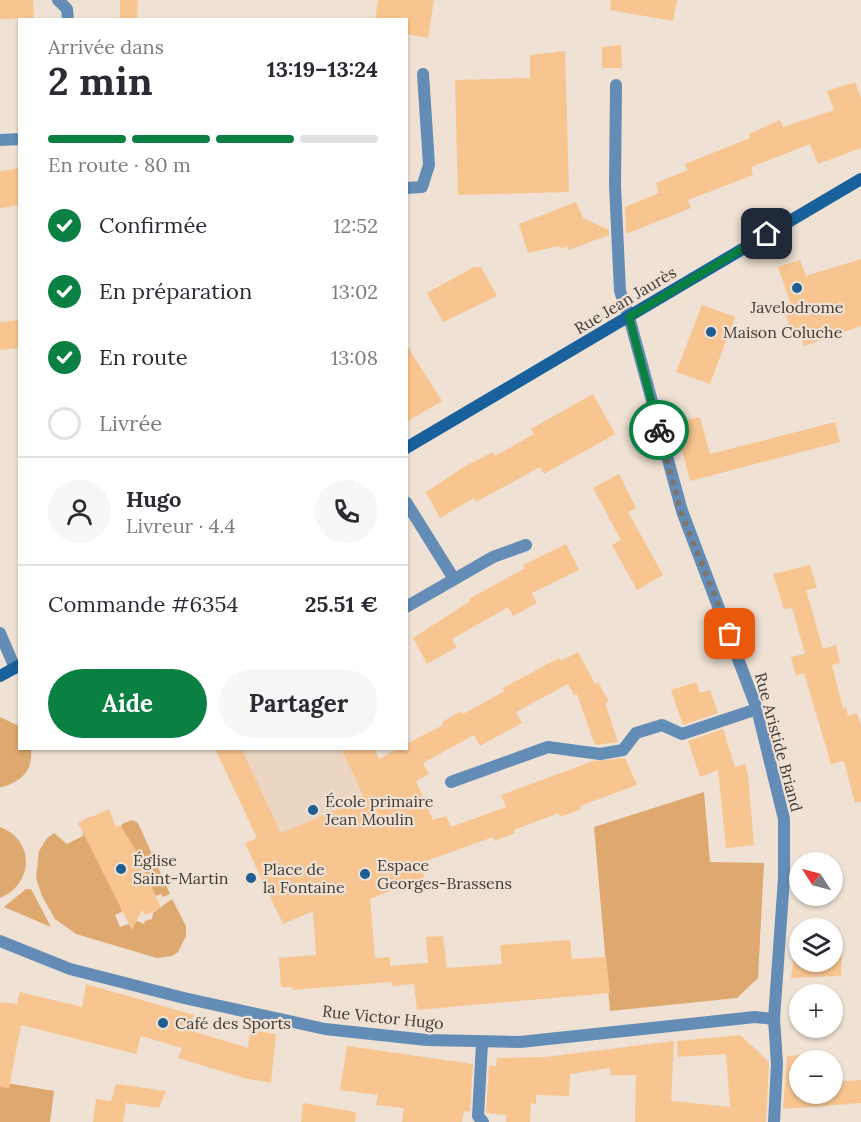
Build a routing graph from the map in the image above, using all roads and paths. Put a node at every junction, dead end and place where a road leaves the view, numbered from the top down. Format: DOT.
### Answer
graph roads {
  1 [pos="58,0"];
  2 [pos="68,18"];
  3 [pos="423,74"];
  4 [pos="616,85"];
  5 [pos="18,139"];
  6 [pos="0,140"];
  7 [pos="861,179"];
  8 [pos="408,188"];
  9 [pos="629,317"];
  10 [pos="408,447"];
  11 [pos="408,505"];
  12 [pos="526,544"];
  13 [pos="454,579"];
  14 [pos="408,606"];
  15 [pos="0,633"];
  16 [pos="17,667"];
  17 [pos="0,676"];
  18 [pos="757,709"];
  19 [pos="451,782"];
  20 [pos="0,941"];
  21 [pos="774,1019"];
  22 [pos="482,1043"];
  23 [pos="483,1122"];
  24 [pos="774,1122"];
  1 -- 2 [label="street"];
  3 -- 8 [label="street"];
  4 -- 9 [label="street, Rue Aristide Briand"];
  5 -- 6 [label="street"];
  7 -- 9 [label="main road, Rue Jean Jaurès"];
  9 -- 10 [label="main road, Rue Jean Jaurès"];
  9 -- 18 [label="street, Rue Aristide Briand"];
  11 -- 13 [label="street"];
  12 -- 13 [label="street"];
  13 -- 14 [label="street"];
  15 -- 16 [label="street"];
  16 -- 17 [label="main road"];
  18 -- 19 [label="street"];
  18 -- 21 [label="street, Rue Aristide Briand"];
  20 -- 22 [label="street, Rue Victor Hugo"];
  21 -- 22 [label="street, Rue Victor Hugo"];
  21 -- 24 [label="street, Rue Aristide Briand"];
  22 -- 23 [label="street"];
}
